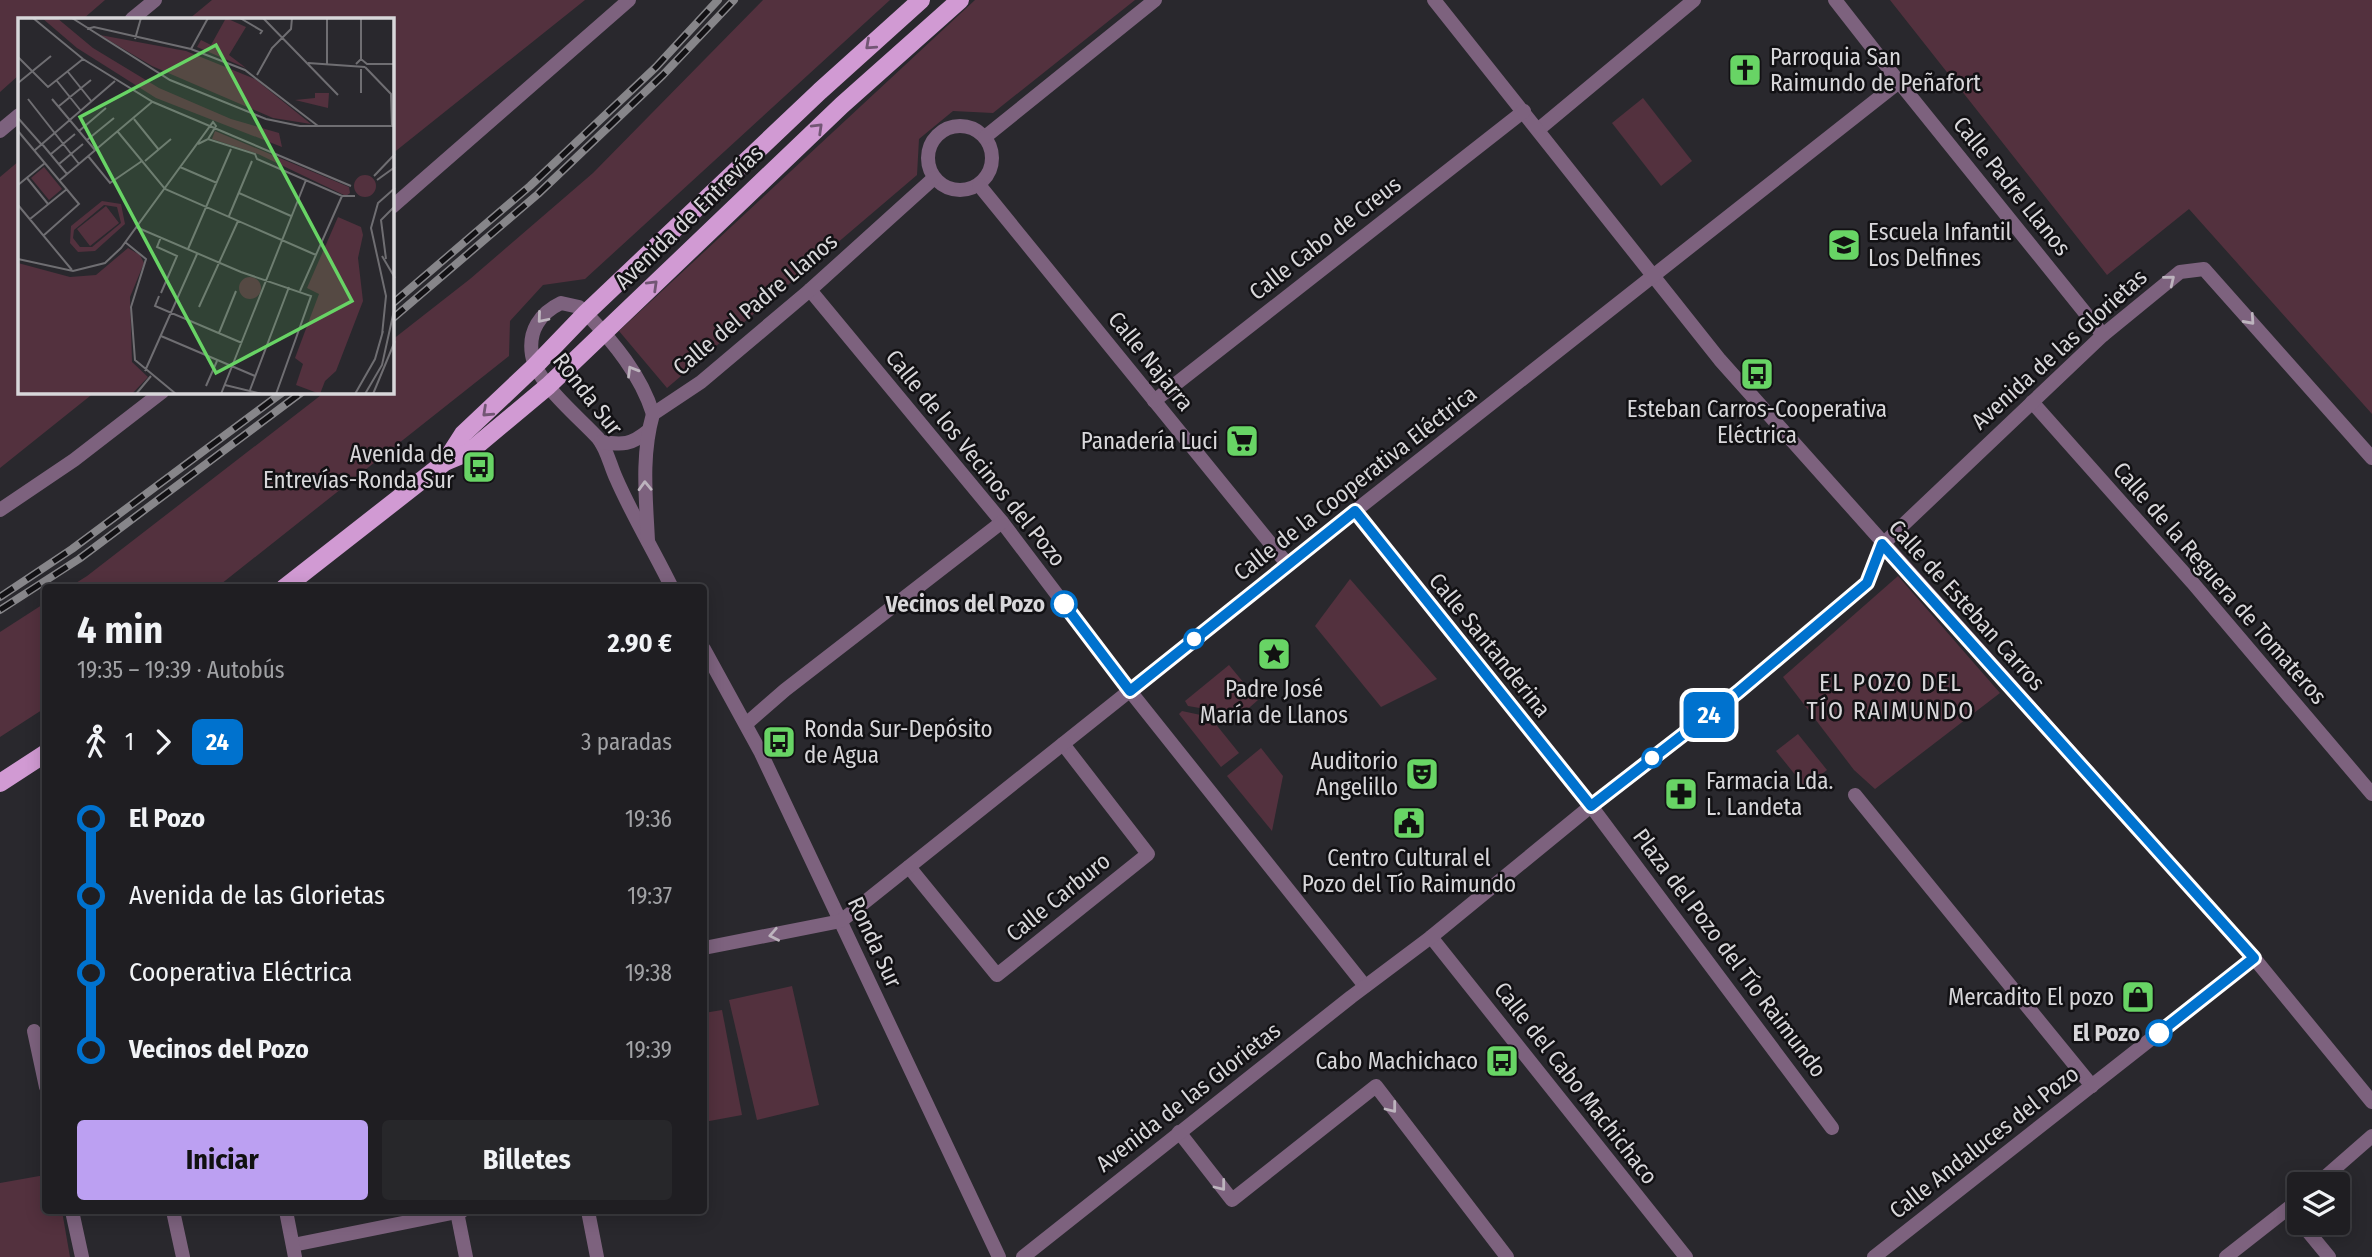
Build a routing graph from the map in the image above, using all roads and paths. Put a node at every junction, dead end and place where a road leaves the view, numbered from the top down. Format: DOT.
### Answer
graph roads {
  1 [pos="155,0"];
  2 [pos="629,0"];
  3 [pos="921,0"];
  4 [pos="960,0"];
  5 [pos="1156,0"];
  6 [pos="1434,0"];
  7 [pos="1694,0"];
  8 [pos="1835,0"];
  9 [pos="133,18"];
  10 [pos="1899,82"];
  11 [pos="1524,111"];
  12 [pos="18,116"];
  13 [pos="1539,129"];
  14 [pos="0,131"];
  15 [pos="985,137"];
  16 [pos="934,178"];
  17 [pos="979,185"];
  18 [pos="394,206"];
  19 [pos="1653,276"];
  20 [pos="810,290"];
  21 [pos="586,313"];
  22 [pos="604,332"];
  23 [pos="2103,335"];
  24 [pos="535,366"];
  25 [pos="548,386"];
  26 [pos="159,394"];
  27 [pos="1154,401"];
  28 [pos="2032,402"];
  29 [pos="653,414"];
  30 [pos="648,431"];
  31 [pos="601,442"];
  32 [pos="2372,458"];
  33 [pos="445,462"];
  34 [pos="0,510"];
  35 [pos="1355,511"];
  36 [pos="1002,522"];
  37 [pos="648,541"];
  38 [pos="1882,544"];
  39 [pos="1288,565"];
  40 [pos="289,584"];
  41 [pos="670,584"];
  42 [pos="707,654"];
  43 [pos="1130,691"];
  44 [pos="746,724"];
  45 [pos="1063,744"];
  46 [pos="42,756"];
  47 [pos="0,783"];
  48 [pos="2372,794"];
  49 [pos="1855,795"];
  50 [pos="1591,806"];
  51 [pos="909,867"];
  52 [pos="841,921"];
  53 [pos="1431,937"];
  54 [pos="707,947"];
  55 [pos="2254,958"];
  56 [pos="1365,986"];
  57 [pos="34,1031"];
  58 [pos="42,1068"];
  59 [pos="2092,1086"];
  60 [pos="2372,1102"];
  61 [pos="1832,1128"];
  62 [pos="1179,1132"];
  63 [pos="2372,1136"];
  64 [pos="2331,1172"];
  65 [pos="2287,1210"];
  66 [pos="73,1214"];
  67 [pos="174,1214"];
  68 [pos="287,1214"];
  69 [pos="451,1214"];
  70 [pos="460,1214"];
  71 [pos="589,1214"];
  72 [pos="2311,1235"];
  73 [pos="294,1251"];
  74 [pos="82,1257"];
  75 [pos="183,1257"];
  76 [pos="466,1257"];
  77 [pos="597,1257"];
  78 [pos="999,1257"];
  79 [pos="1023,1257"];
  80 [pos="1507,1257"];
  81 [pos="1686,1257"];
  82 [pos="1874,1257"];
  83 [pos="2227,1257"];
  84 [pos="2329,1257"];
  1 -- 9 [label="street"];
  2 -- 18 [label="street"];
  3 -- 21 [label="main road, Avenida de Entrevías, one-way"];
  22 -- 4 [label="main road, Avenida de Entrevías, one-way"];
  5 -- 15 [label="street"];
  6 -- 11 [label="street, Calle de Esteban Carros"];
  7 -- 13 [label="street"];
  8 -- 10 [label="street, Calle Padre Llanos"];
  10 -- 19 [label="street, Calle de la Cooperativa Eléctrica"];
  10 -- 23 [label="street, Calle Padre Llanos"];
  11 -- 13 [label="street, Calle de Esteban Carros"];
  11 -- 27 [label="street, Calle Cabo de Creus"];
  12 -- 14 [label="street"];
  13 -- 19 [label="street, Calle de Esteban Carros"];
  15 -- 16 [label="street"];
  15 -- 17 [label="street"];
  16 -- 17 [label="street"];
  16 -- 20 [label="street, Calle del Padre Llanos"];
  17 -- 27 [label="street, Calle Najarra"];
  19 -- 35 [label="street, Calle de la Cooperativa Eléctrica"];
  19 -- 38 [label="street, Calle de Esteban Carros"];
  20 -- 29 [label="street, Calle del Padre Llanos"];
  20 -- 36 [label="street, Calle de los Vecinos del Pozo"];
  21 -- 22 [label="street, Ronda Sur"];
  21 -- 24 [label="main road, Avenida de Entrevías"];
  21 -- 24 [label="street, Ronda Sur, one-way"];
  22 -- 25 [label="main road, Avenida de Entrevías"];
  29 -- 22 [label="street, Ronda Sur, one-way"];
  23 -- 28 [label="street, Avenida de las Glorietas"];
  23 -- 32 [label="street, Avenida de las Glorietas, one-way"];
  24 -- 25 [label="street, Ronda Sur"];
  24 -- 33 [label="main road, Avenida de Entrevías, one-way"];
  25 -- 31 [label="street, Ronda Sur"];
  25 -- 33 [label="main road, Avenida de Entrevías"];
  26 -- 34 [label="street"];
  27 -- 39 [label="street, Calle Najarra"];
  28 -- 38 [label="street, Avenida de las Glorietas"];
  28 -- 48 [label="street, Calle de la Reguera de Tomateros"];
  29 -- 30 [label="street"];
  30 -- 31 [label="street"];
  37 -- 30 [label="street, Ronda Sur, one-way"];
  31 -- 37 [label="street, Ronda Sur"];
  33 -- 40 [label="main road, Avenida de Entrevías"];
  35 -- 39 [label="street, Calle de la Cooperativa Eléctrica"];
  35 -- 50 [label="street, Calle Santanderina"];
  36 -- 43 [label="street, Calle de los Vecinos del Pozo"];
  36 -- 44 [label="street"];
  37 -- 41 [label="street, Ronda Sur"];
  38 -- 50 [label="street, Avenida de las Glorietas"];
  38 -- 55 [label="street, Calle de Esteban Carros"];
  39 -- 43 [label="street, Calle de la Cooperativa Eléctrica"];
  42 -- 44 [label="street, Ronda Sur"];
  43 -- 45 [label="street, Calle de la Cooperativa Eléctrica"];
  43 -- 56 [label="street, Calle de los Vecinos del Pozo"];
  44 -- 52 [label="street, Ronda Sur"];
  45 -- 51 [label="street, Calle de la Cooperativa Eléctrica"];
  45 -- 51 [label="street, Calle Carburo"];
  46 -- 47 [label="main road"];
  49 -- 59 [label="street"];
  50 -- 53 [label="street, Avenida de las Glorietas"];
  50 -- 61 [label="street, Plaza del Pozo del Tío Raimundo"];
  51 -- 52 [label="street, Calle de la Cooperativa Eléctrica"];
  52 -- 54 [label="street, one-way"];
  52 -- 78 [label="street, Ronda Sur"];
  53 -- 56 [label="street, Avenida de las Glorietas"];
  53 -- 81 [label="street, Calle del Cabo Machichaco"];
  55 -- 59 [label="street, Calle Andaluces del Pozo"];
  55 -- 60 [label="street, Calle de Esteban Carros"];
  56 -- 62 [label="street, Avenida de las Glorietas"];
  57 -- 58 [label="street"];
  59 -- 82 [label="street, Calle Andaluces del Pozo"];
  62 -- 79 [label="street, Avenida de las Glorietas"];
  62 -- 80 [label="street, one-way"];
  63 -- 64 [label="street"];
  65 -- 83 [label="street"];
  66 -- 74 [label="street"];
  67 -- 75 [label="street"];
  68 -- 73 [label="street"];
  69 -- 73 [label="street"];
  70 -- 76 [label="street"];
  71 -- 77 [label="street"];
  72 -- 84 [label="street"];
}
